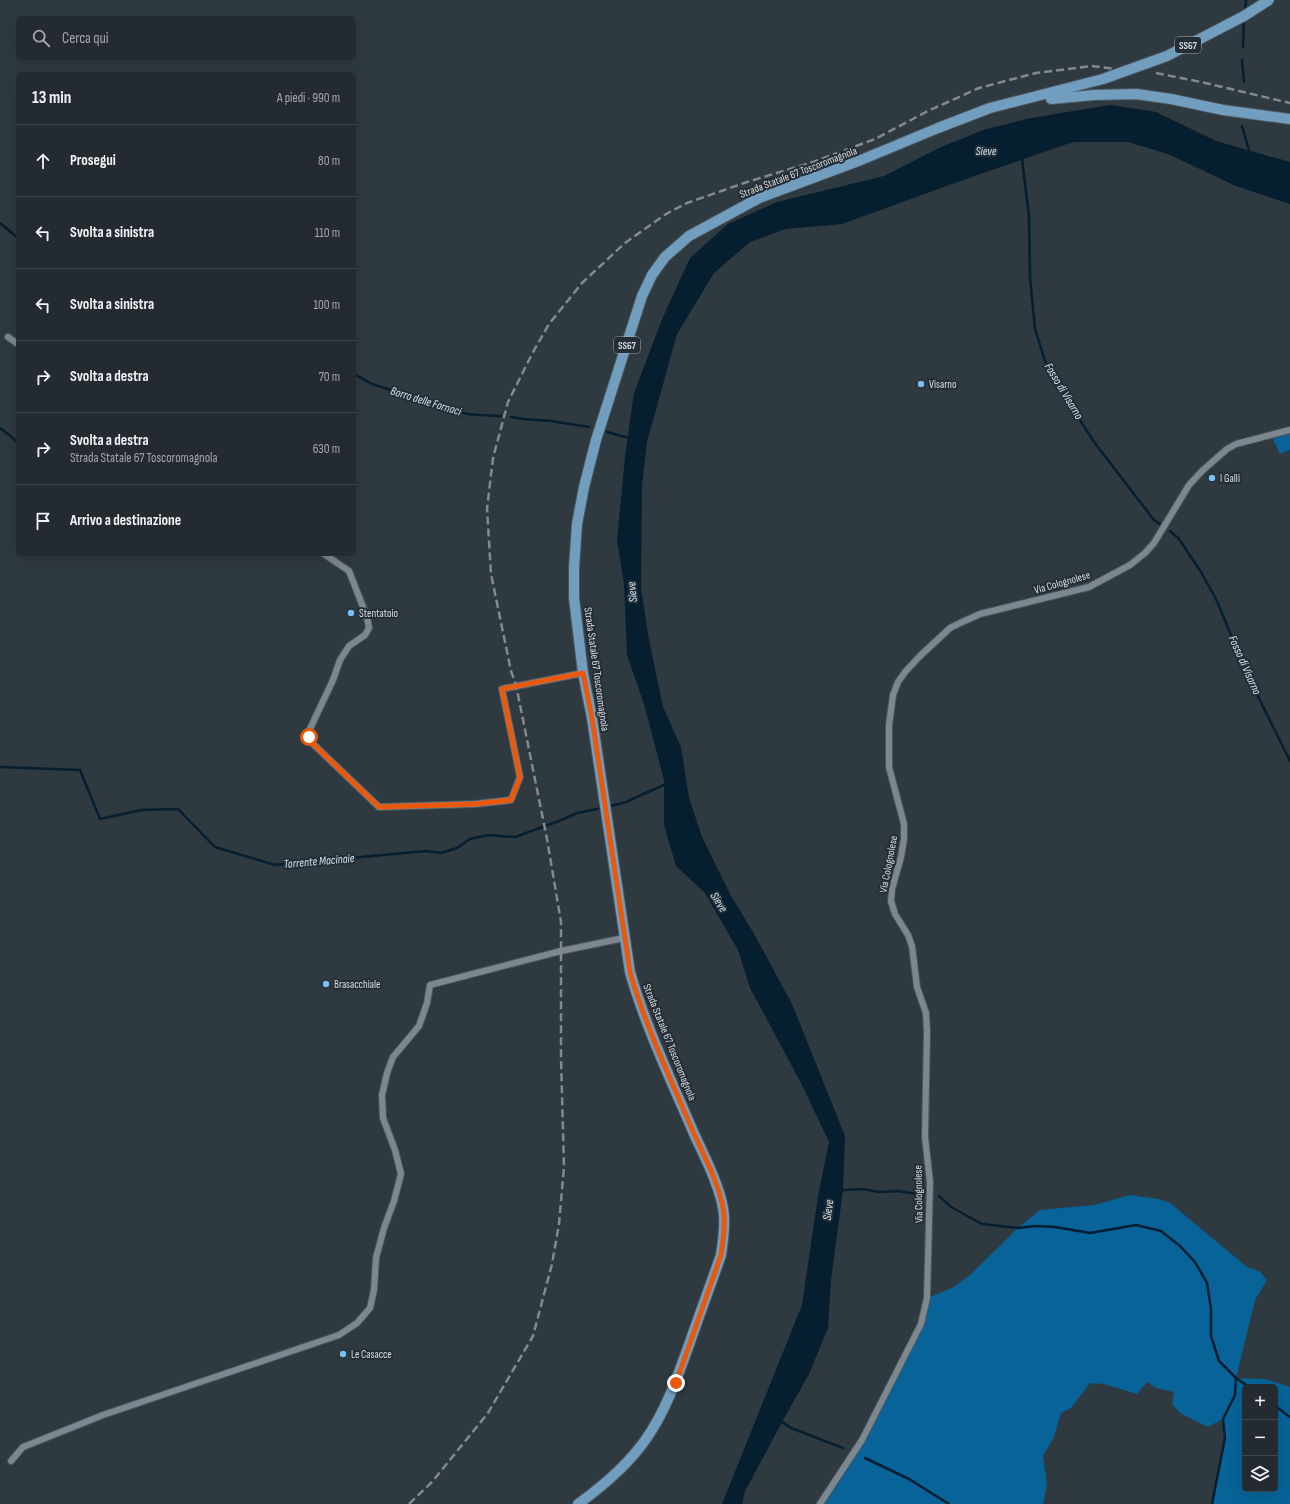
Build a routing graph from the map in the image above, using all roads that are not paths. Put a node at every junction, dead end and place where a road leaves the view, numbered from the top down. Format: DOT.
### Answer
graph roads {
  1 [pos="1269,0"];
  2 [pos="990,108"];
  3 [pos="1290,119"];
  4 [pos="8,337"];
  5 [pos="16,343"];
  6 [pos="1290,430"];
  7 [pos="327,556"];
  8 [pos="583,673"];
  9 [pos="624,938"];
  10 [pos="11,1460"];
  11 [pos="578,1504"];
  12 [pos="820,1504"];
  1 -- 2 [label="main road, Strada Statale 67 Toscoromagnola / SS67, bridge"];
  2 -- 3 [label="main road"];
  2 -- 8 [label="main road, Strada Statale 67 Toscoromagnola / SS67"];
  4 -- 5 [label="street"];
  6 -- 12 [label="street, Via Colognolese"];
  7 -- 8 [label="street"];
  8 -- 9 [label="main road, Strada Statale 67 Toscoromagnola / SS67"];
  9 -- 10 [label="street"];
  9 -- 11 [label="main road, Strada Statale 67 Toscoromagnola / SS67"];
}
